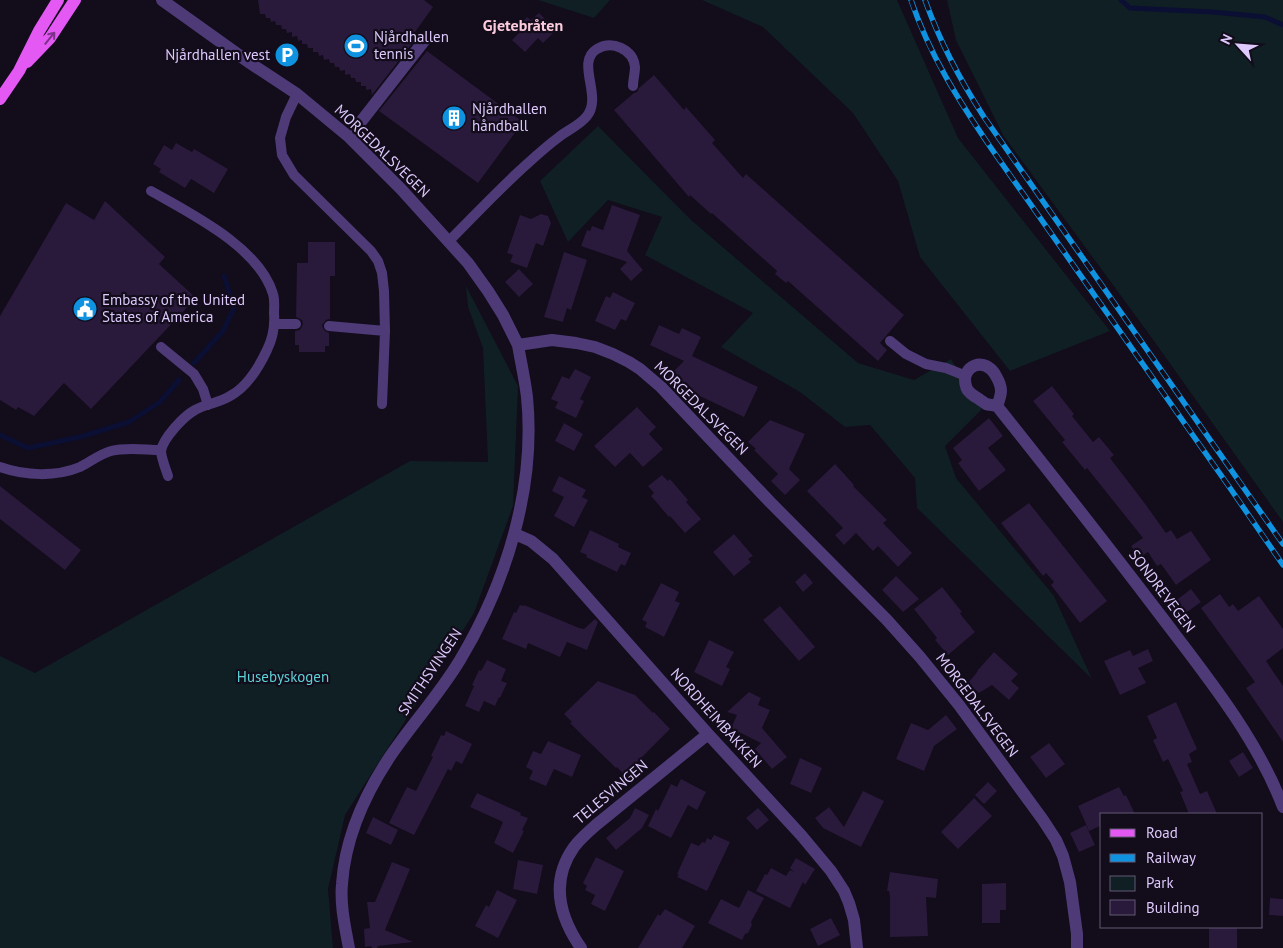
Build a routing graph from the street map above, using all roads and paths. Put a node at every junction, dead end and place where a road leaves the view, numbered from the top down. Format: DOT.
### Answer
graph roads {
  1 [pos="58,0"];
  2 [pos="76,0"];
  3 [pos="162,0"];
  4 [pos="424,41"];
  5 [pos="19,71"];
  6 [pos="633,86"];
  7 [pos="297,94"];
  8 [pos="0,100"];
  9 [pos="349,137"];
  10 [pos="151,191"];
  11 [pos="449,241"];
  12 [pos="275,324"];
  13 [pos="296,324"];
  14 [pos="329,326"];
  15 [pos="385,331"];
  16 [pos="890,341"];
  17 [pos="518,345"];
  18 [pos="161,346"];
  19 [pos="966,376"];
  20 [pos="382,404"];
  21 [pos="208,405"];
  22 [pos="997,406"];
  23 [pos="161,450"];
  24 [pos="0,467"];
  25 [pos="168,476"];
  26 [pos="515,534"];
  27 [pos="708,734"];
  28 [pos="1283,807"];
  29 [pos="349,948"];
  30 [pos="581,948"];
  31 [pos="857,948"];
  32 [pos="1077,948"];
  1 -- 5 [label="main road"];
  5 -- 2 [label="main road, one-way"];
  3 -- 7 [label="street, MORGEDALSVEGEN"];
  4 -- 9 [label="street"];
  5 -- 8 [label="main road"];
  6 -- 11 [label="lane"];
  7 -- 9 [label="street, MORGEDALSVEGEN"];
  7 -- 15 [label="lane"];
  9 -- 11 [label="street, MORGEDALSVEGEN"];
  10 -- 12 [label="lane"];
  11 -- 17 [label="street, MORGEDALSVEGEN"];
  12 -- 13 [label="lane"];
  12 -- 21 [label="lane"];
  14 -- 15 [label="lane"];
  15 -- 20 [label="lane"];
  16 -- 19 [label="lane"];
  17 -- 26 [label="street, SMITHSVINGEN"];
  17 -- 32 [label="street, MORGEDALSVEGEN"];
  18 -- 21 [label="lane"];
  19 -- 22 [label="street, SONDREVEGEN"];
  19 -- 22 [label="street"];
  21 -- 23 [label="lane"];
  22 -- 28 [label="street, SONDREVEGEN"];
  23 -- 24 [label="lane"];
  23 -- 25 [label="lane"];
  26 -- 27 [label="street, NORDHEIMBAKKEN"];
  26 -- 29 [label="street, SMITHSVINGEN"];
  27 -- 30 [label="street, TELESVINGEN"];
  27 -- 31 [label="street, NORDHEIMBAKKEN"];
}
